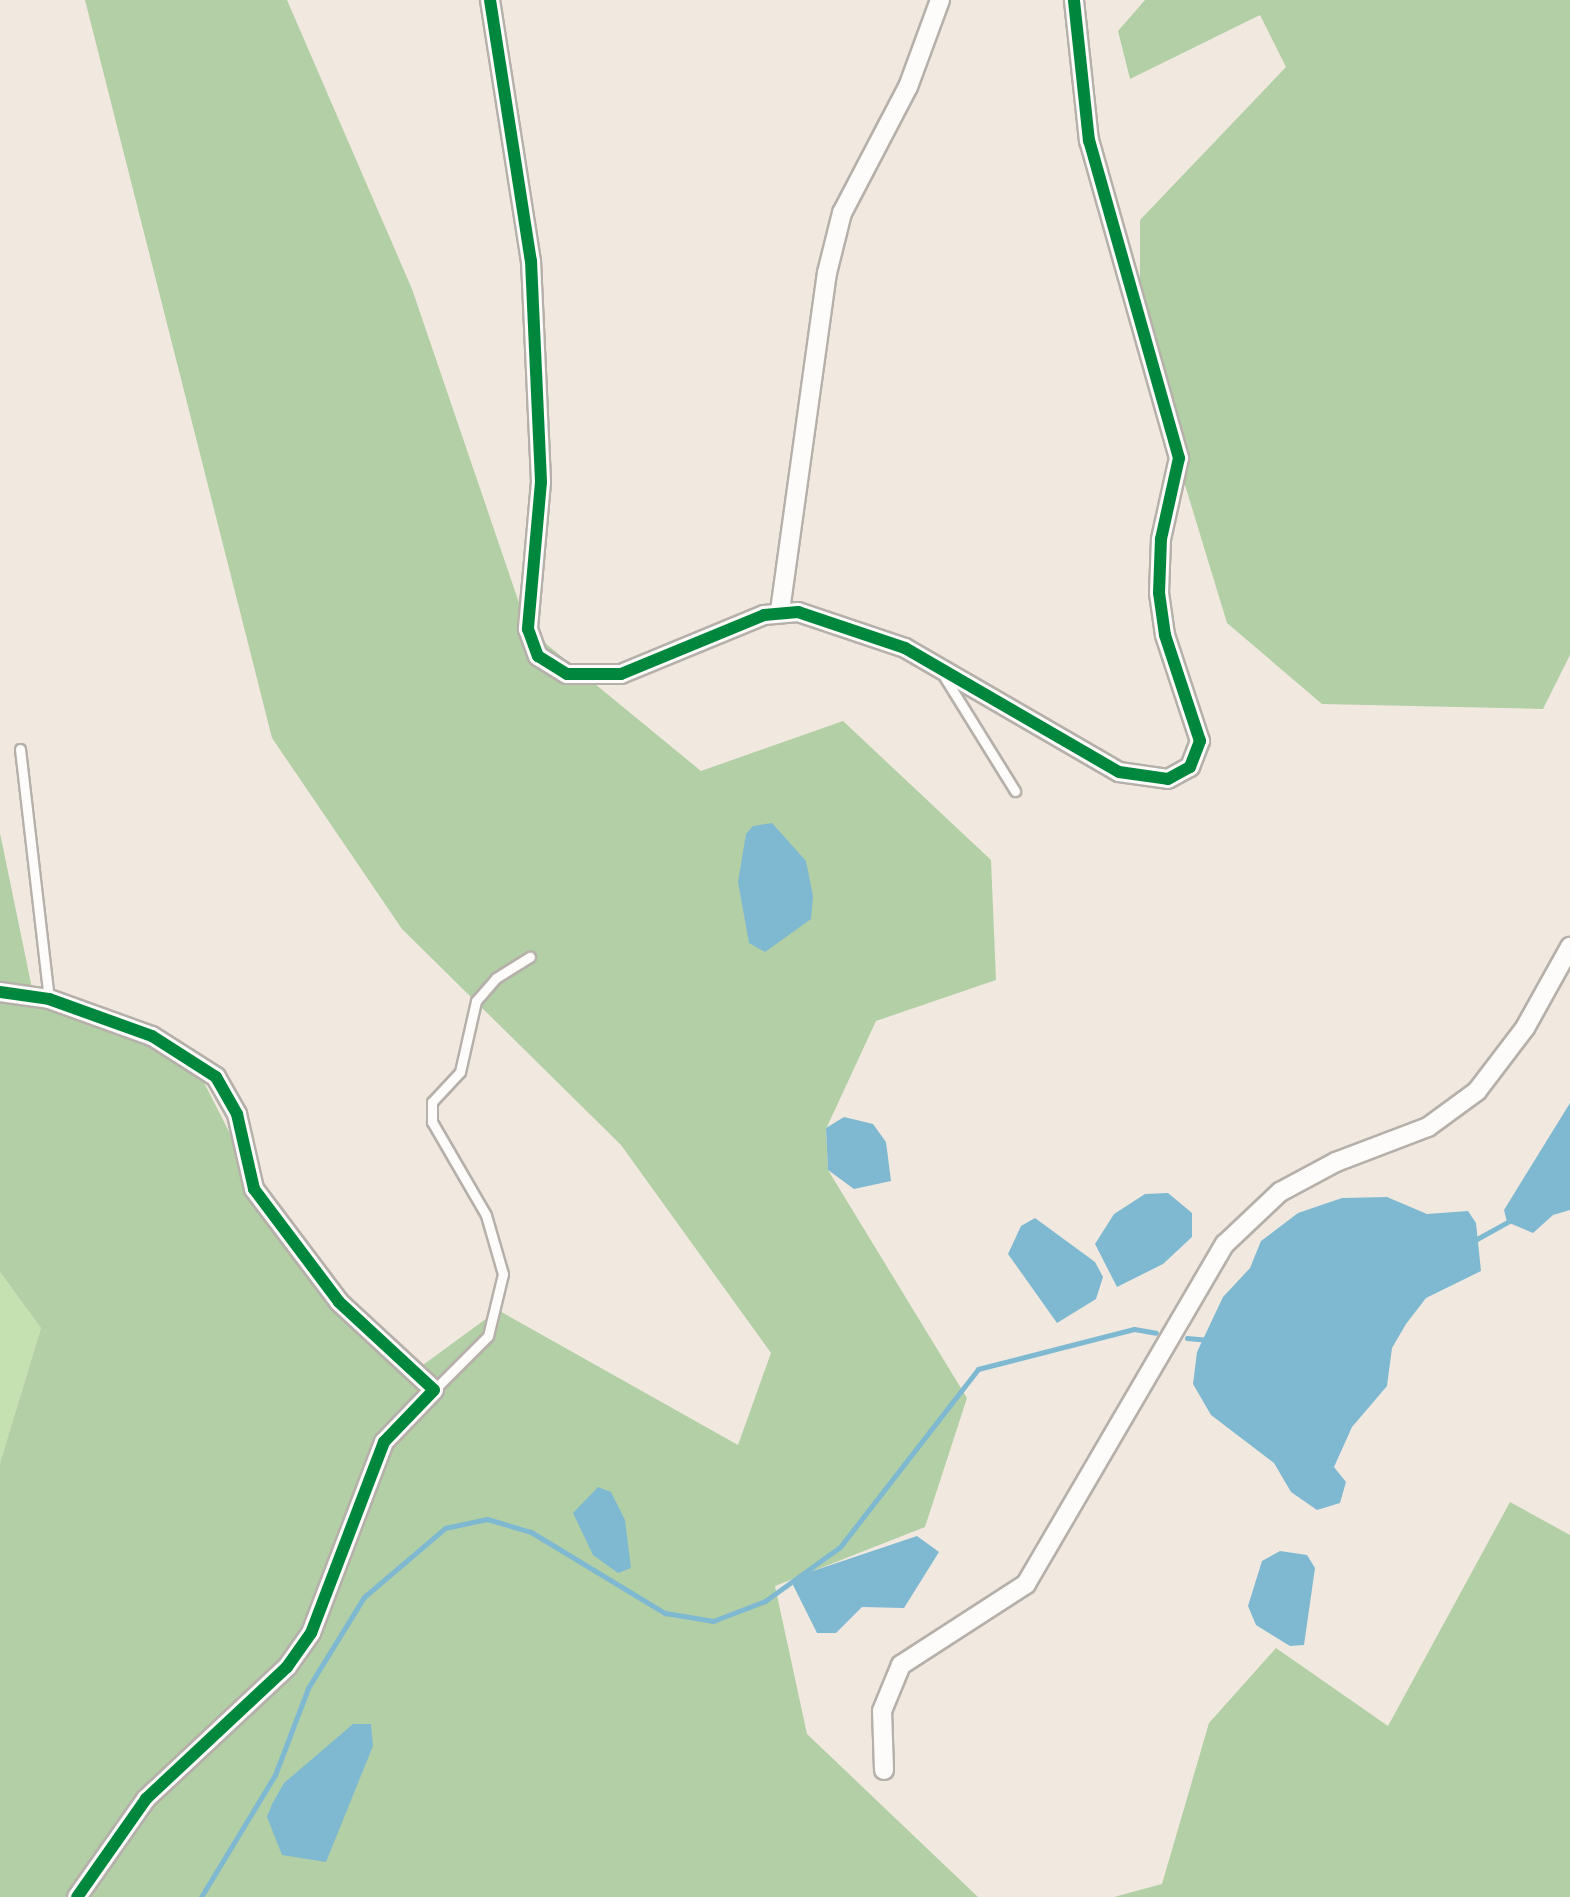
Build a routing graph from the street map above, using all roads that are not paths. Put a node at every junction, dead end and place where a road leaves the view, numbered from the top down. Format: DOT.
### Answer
graph roads {
  1 [pos="490,0"];
  2 [pos="940,0"];
  3 [pos="1074,0"];
  4 [pos="780,610"];
  5 [pos="934,664"];
  6 [pos="20,749"];
  7 [pos="1014,791"];
  8 [pos="1570,947"];
  9 [pos="530,957"];
  10 [pos="0,992"];
  11 [pos="49,999"];
  12 [pos="434,1390"];
  13 [pos="884,1770"];
  14 [pos="77,1897"];
  1 -- 4 [label="street"];
  2 -- 4 [label="street"];
  3 -- 5 [label="street"];
  4 -- 5 [label="street"];
  5 -- 7 [label="lane"];
  6 -- 11 [label="lane"];
  8 -- 13 [label="street"];
  9 -- 12 [label="lane"];
  10 -- 11 [label="street"];
  11 -- 12 [label="street"];
  12 -- 14 [label="street"];
}
